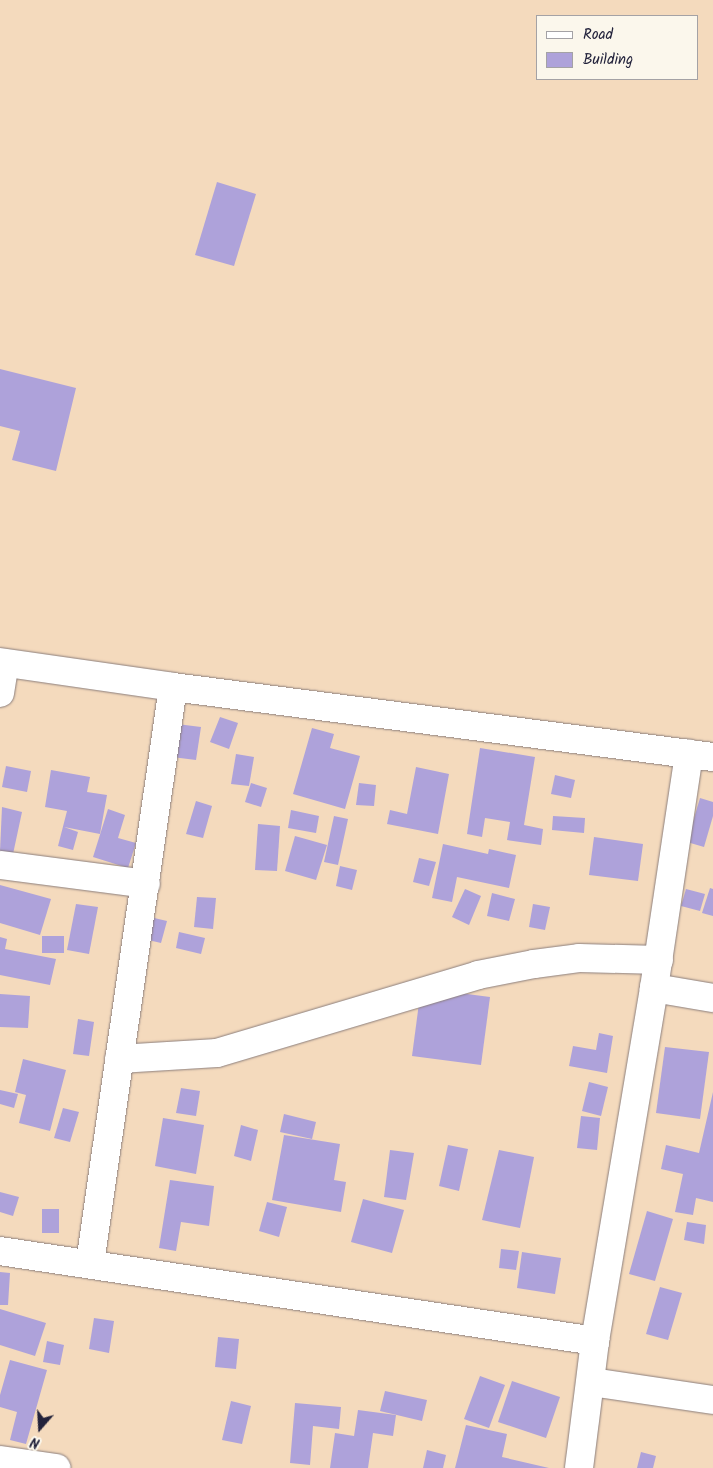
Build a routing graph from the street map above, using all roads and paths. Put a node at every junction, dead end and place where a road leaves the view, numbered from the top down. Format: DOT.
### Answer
graph roads {
  1 [pos="2,662"];
  2 [pos="173,687"];
  3 [pos="0,693"];
  4 [pos="701,756"];
  5 [pos="0,864"];
  6 [pos="146,884"];
  7 [pos="659,960"];
  8 [pos="654,988"];
  9 [pos="713,998"];
  10 [pos="119,1059"];
  11 [pos="0,1250"];
  12 [pos="90,1263"];
  13 [pos="595,1341"];
  14 [pos="591,1382"];
  15 [pos="713,1400"];
  16 [pos="0,1460"];
  17 [pos="56,1468"];
  18 [pos="579,1468"];
  1 -- 2 [label="street"];
  1 -- 3 [label="street"];
  2 -- 4 [label="street"];
  2 -- 6 [label="street"];
  4 -- 7 [label="street"];
  5 -- 6 [label="street"];
  6 -- 10 [label="street"];
  7 -- 8 [label="street"];
  7 -- 10 [label="street"];
  8 -- 9 [label="street"];
  8 -- 13 [label="street"];
  10 -- 12 [label="street"];
  11 -- 12 [label="street"];
  12 -- 13 [label="street"];
  13 -- 14 [label="street"];
  14 -- 15 [label="street"];
  14 -- 18 [label="street"];
  16 -- 17 [label="street"];
}
